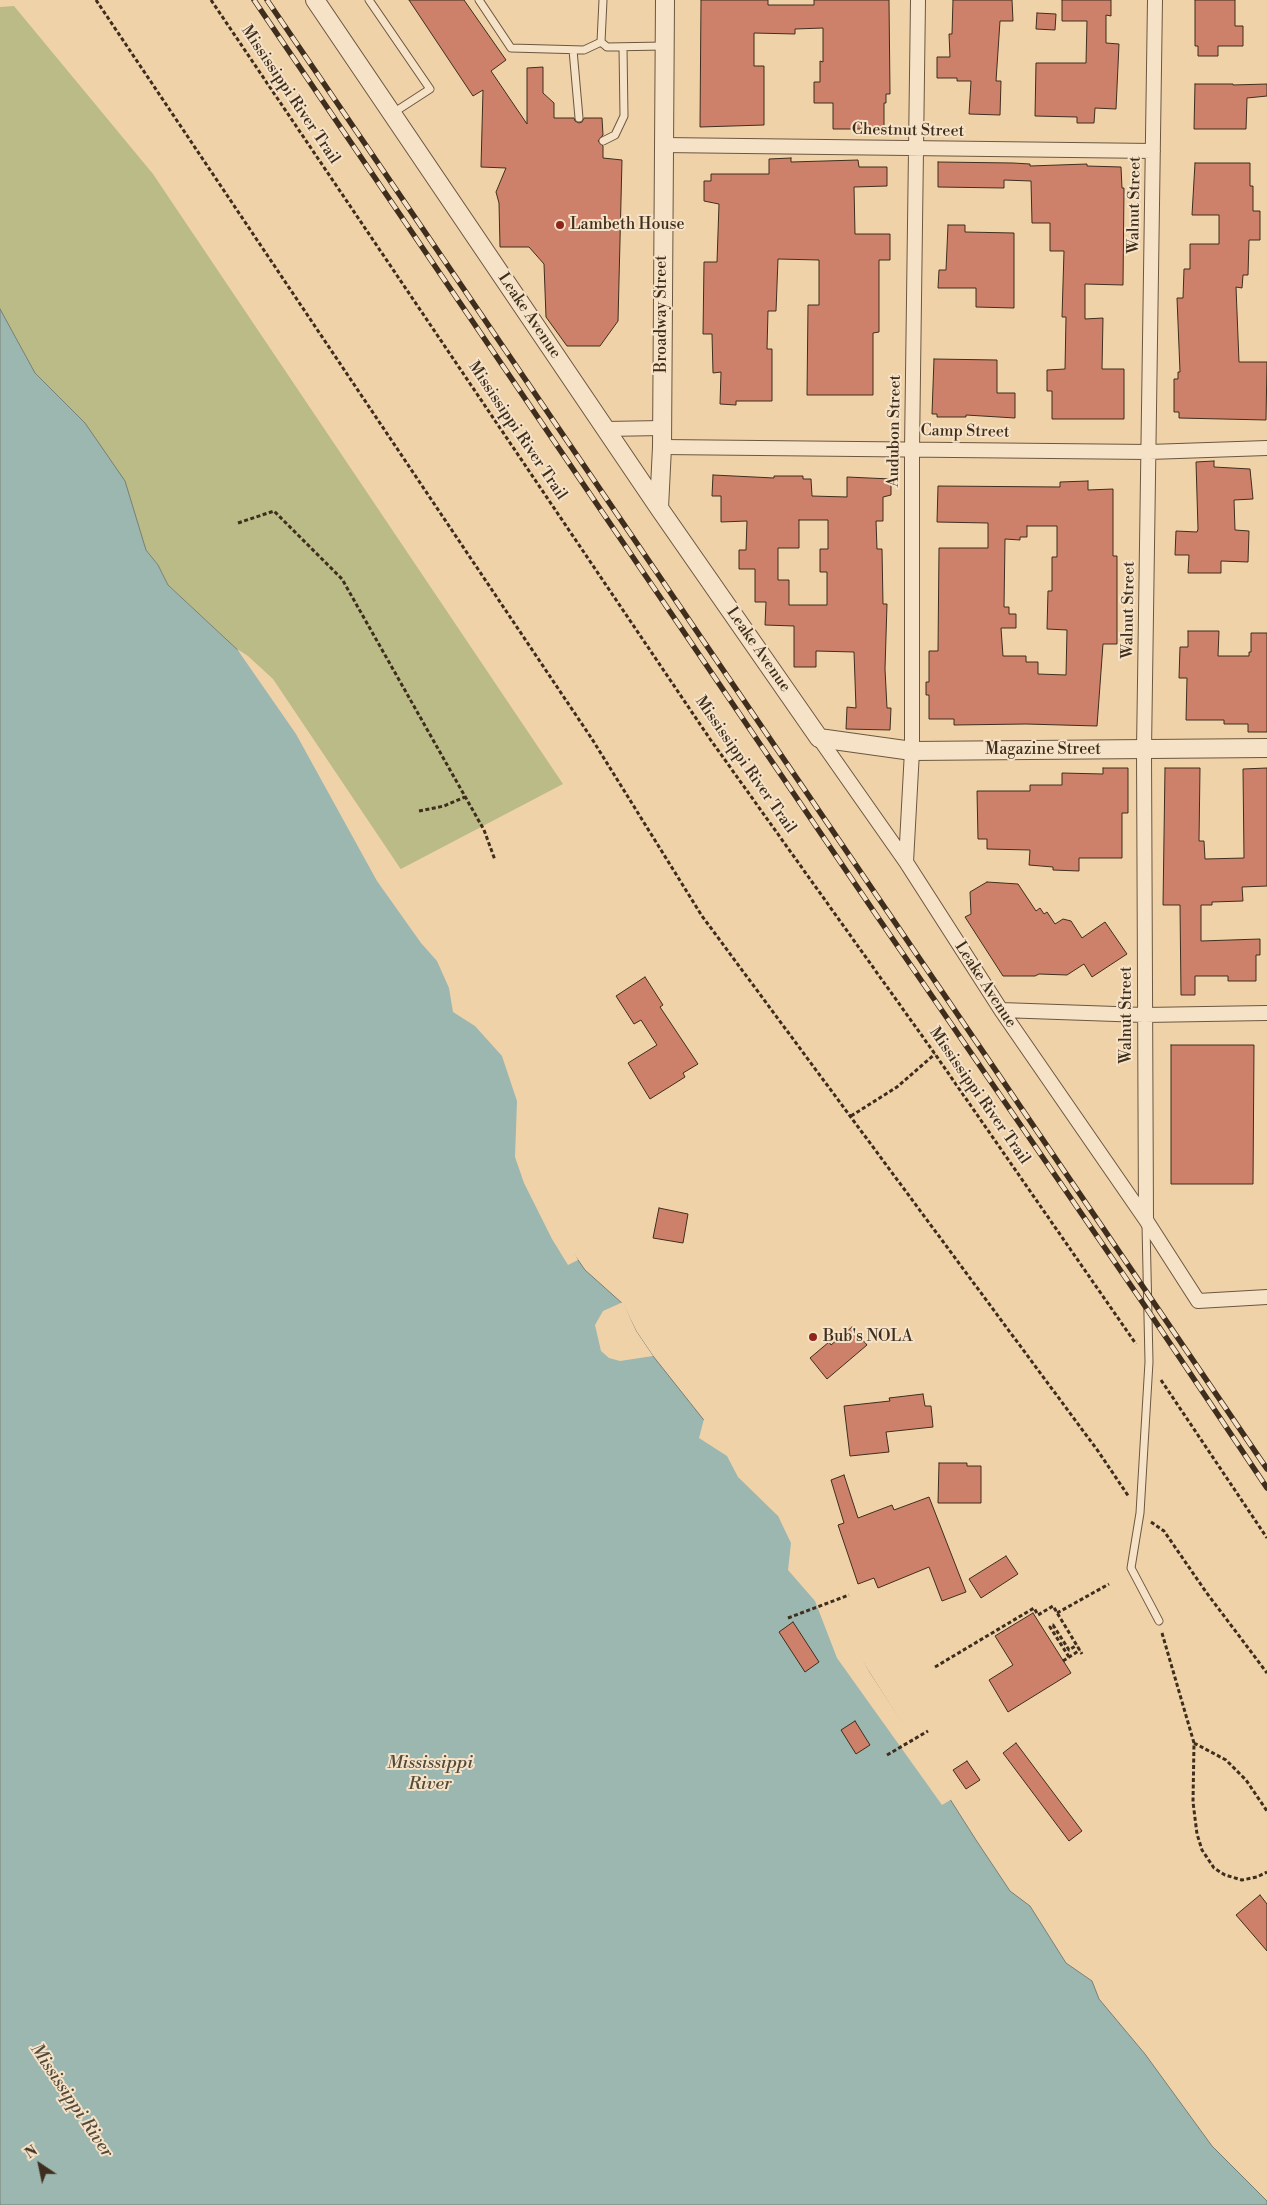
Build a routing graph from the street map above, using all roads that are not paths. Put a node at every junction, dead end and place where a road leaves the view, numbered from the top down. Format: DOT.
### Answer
graph roads {
  1 [pos="315,0"];
  2 [pos="369,0"];
  3 [pos="479,0"];
  4 [pos="603,0"];
  5 [pos="665,0"];
  6 [pos="918,0"];
  7 [pos="1155,0"];
  8 [pos="601,42"];
  9 [pos="664,46"];
  10 [pos="624,47"];
  11 [pos="573,50"];
  12 [pos="392,114"];
  13 [pos="579,118"];
  14 [pos="603,141"];
  15 [pos="663,145"];
  16 [pos="917,148"];
  17 [pos="1153,151"];
  18 [pos="662,428"];
  19 [pos="606,429"];
  20 [pos="662,447"];
  21 [pos="1267,448"];
  22 [pos="912,449"];
  23 [pos="1149,452"];
  24 [pos="659,508"];
  25 [pos="819,738"];
  26 [pos="1267,748"];
  27 [pos="1144,750"];
  28 [pos="912,751"];
  29 [pos="906,862"];
  30 [pos="1001,1010"];
  31 [pos="1267,1013"];
  32 [pos="1144,1015"];
  33 [pos="1146,1220"];
  34 [pos="1267,1297"];
  35 [pos="1159,1621"];
  1 -- 12 [label="street, Leake Avenue"];
  2 -- 12 [label="lane"];
  3 -- 11 [label="lane"];
  4 -- 8 [label="lane"];
  5 -- 9 [label="street, Broadway Street"];
  6 -- 16 [label="street, Audubon Street"];
  7 -- 17 [label="street, Walnut Street"];
  8 -- 10 [label="lane"];
  8 -- 11 [label="lane"];
  9 -- 10 [label="lane"];
  9 -- 15 [label="street, Broadway Street"];
  10 -- 14 [label="lane"];
  11 -- 13 [label="lane"];
  12 -- 19 [label="street, Leake Avenue"];
  15 -- 16 [label="street, Chestnut Street"];
  15 -- 18 [label="street, Broadway Street"];
  16 -- 17 [label="street, Chestnut Street"];
  16 -- 22 [label="street, Audubon Street"];
  17 -- 23 [label="street, Walnut Street"];
  18 -- 19 [label="street"];
  18 -- 20 [label="street, Broadway Street"];
  19 -- 24 [label="street, Leake Avenue"];
  20 -- 22 [label="street, Camp Street"];
  20 -- 24 [label="street, Broadway Street"];
  21 -- 23 [label="street, Camp Street"];
  22 -- 23 [label="street, Camp Street"];
  22 -- 28 [label="street, Audubon Street"];
  23 -- 27 [label="street, Walnut Street"];
  24 -- 25 [label="street, Leake Avenue"];
  25 -- 28 [label="street, Magazine Street"];
  25 -- 29 [label="street, Leake Avenue"];
  26 -- 27 [label="street, Magazine Street"];
  27 -- 28 [label="street, Magazine Street"];
  27 -- 32 [label="street, Walnut Street"];
  28 -- 29 [label="street, Audubon Street"];
  29 -- 30 [label="street, Leake Avenue"];
  30 -- 32 [label="street"];
  30 -- 33 [label="street, Leake Avenue"];
  31 -- 32 [label="street"];
  32 -- 33 [label="street, Walnut Street"];
  33 -- 34 [label="street, Leake Avenue"];
  33 -- 35 [label="lane"];
}
